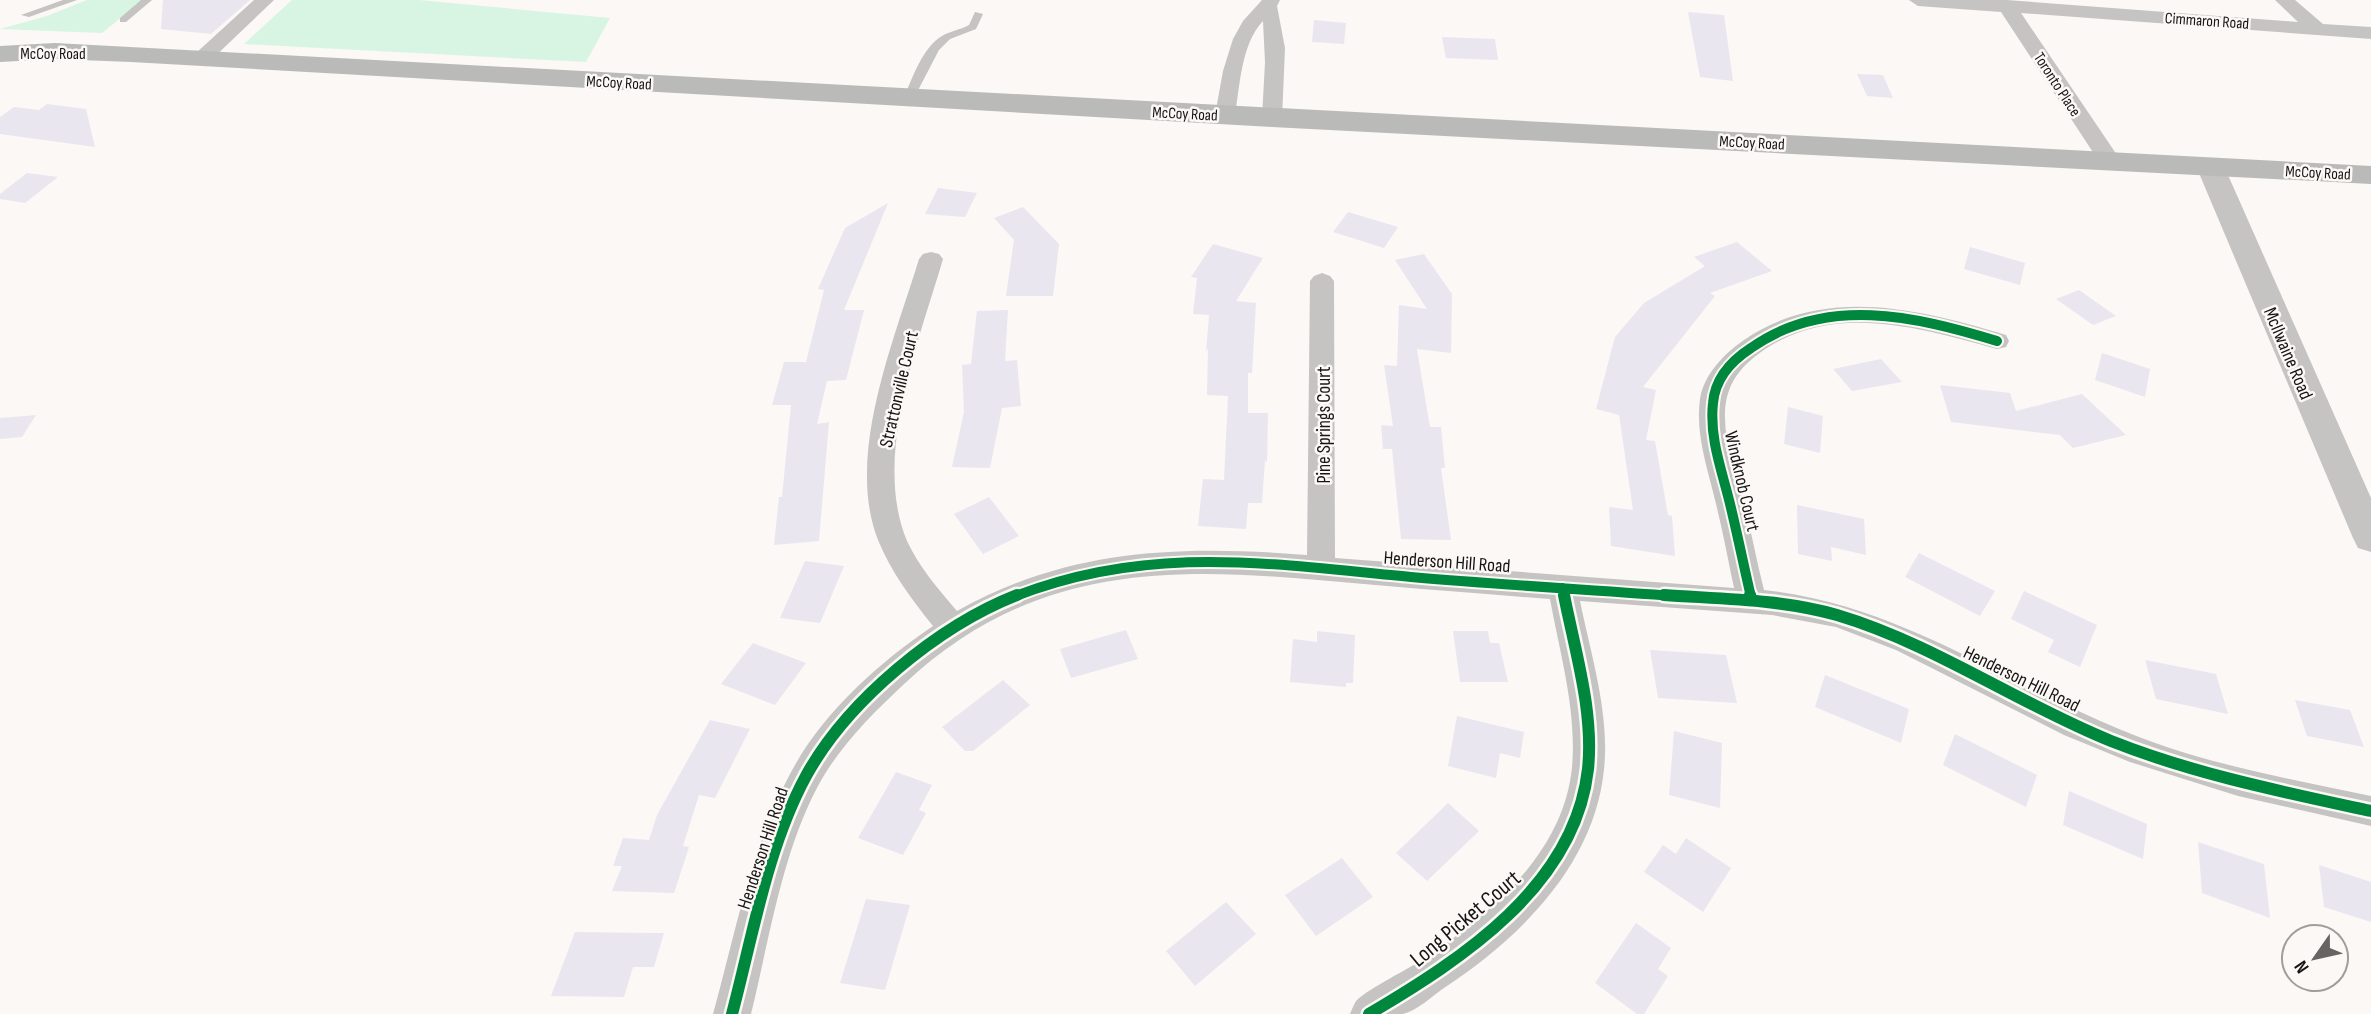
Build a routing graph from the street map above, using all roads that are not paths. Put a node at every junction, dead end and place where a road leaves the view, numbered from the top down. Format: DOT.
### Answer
graph roads {
  1 [pos="72,0"];
  2 [pos="147,0"];
  3 [pos="265,0"];
  4 [pos="1918,0"];
  5 [pos="2284,0"];
  6 [pos="1270,3"];
  7 [pos="2048,4"];
  8 [pos="2007,6"];
  9 [pos="978,14"];
  10 [pos="26,15"];
  11 [pos="123,20"];
  12 [pos="2316,29"];
  13 [pos="2371,33"];
  14 [pos="0,54"];
  15 [pos="203,57"];
  16 [pos="909,98"];
  17 [pos="1226,115"];
  18 [pos="1272,118"];
  19 [pos="2110,161"];
  20 [pos="2210,166"];
  21 [pos="2371,175"];
  22 [pos="931,259"];
  23 [pos="1322,281"];
  24 [pos="1997,341"];
  25 [pos="2371,538"];
  26 [pos="1320,569"];
  27 [pos="1563,588"];
  28 [pos="1751,599"];
  29 [pos="952,627"];
  30 [pos="2371,811"];
  31 [pos="732,1014"];
  32 [pos="1369,1014"];
  1 -- 10 [label="lane"];
  2 -- 11 [label="lane"];
  3 -- 15 [label="street"];
  4 -- 8 [label="street, Cimmaron Road"];
  5 -- 12 [label="street"];
  6 -- 17 [label="street"];
  6 -- 18 [label="street"];
  7 -- 8 [label="street, Cimmaron Road"];
  7 -- 12 [label="street, Cimmaron Road"];
  8 -- 19 [label="street, Toronto Place"];
  9 -- 16 [label="lane"];
  12 -- 13 [label="street, Cimmaron Road"];
  14 -- 15 [label="main road, McCoy Road"];
  15 -- 16 [label="main road, McCoy Road"];
  16 -- 17 [label="main road, McCoy Road"];
  17 -- 18 [label="main road, McCoy Road"];
  18 -- 19 [label="main road, McCoy Road"];
  19 -- 20 [label="main road, McCoy Road"];
  20 -- 21 [label="main road, McCoy Road"];
  20 -- 25 [label="street, McIlwaine Road"];
  22 -- 29 [label="street, Strattonville Court"];
  23 -- 26 [label="street, Pine Springs Court"];
  24 -- 28 [label="street, Windknob Court"];
  26 -- 27 [label="street, Henderson Hill Road"];
  26 -- 29 [label="street, Henderson Hill Road"];
  27 -- 28 [label="street, Henderson Hill Road"];
  27 -- 32 [label="street, Long Picket Court"];
  28 -- 30 [label="street, Henderson Hill Road"];
  29 -- 31 [label="street, Henderson Hill Road"];
}
